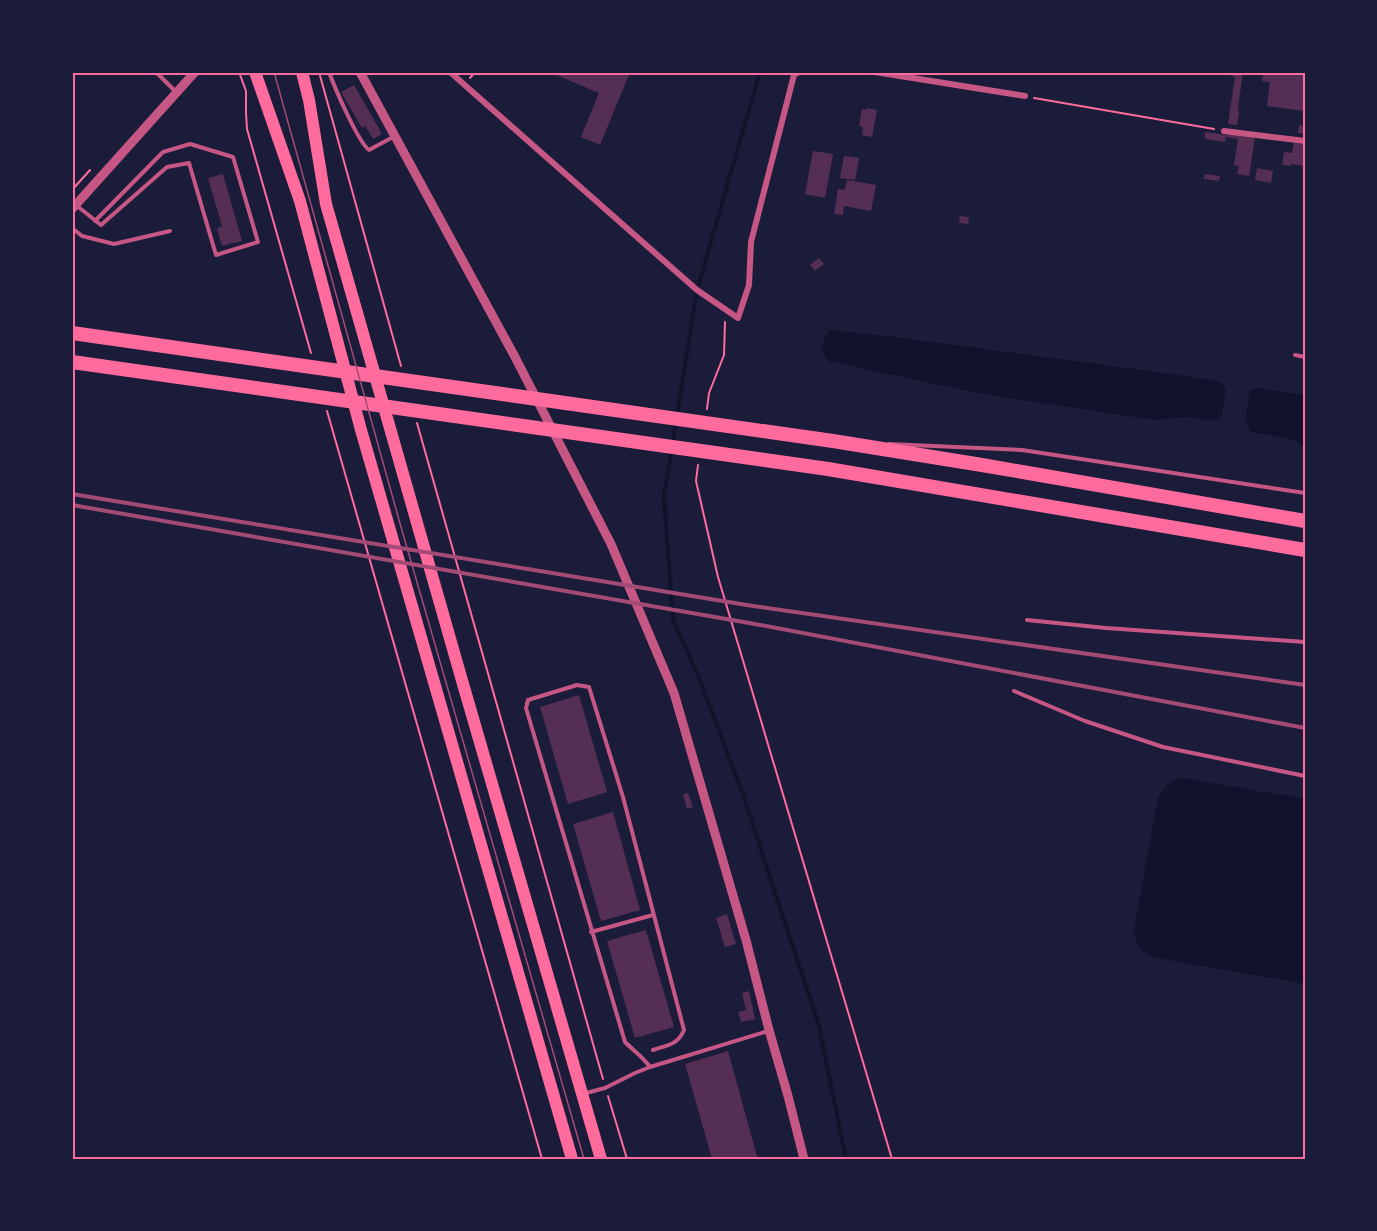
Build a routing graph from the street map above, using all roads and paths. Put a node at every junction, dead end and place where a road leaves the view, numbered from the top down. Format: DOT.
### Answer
graph roads {
  1 [pos="195,72"];
  2 [pos="239,72"];
  3 [pos="255,72"];
  4 [pos="302,72"];
  5 [pos="319,72"];
  6 [pos="329,72"];
  7 [pos="360,72"];
  8 [pos="450,72"];
  9 [pos="799,72"];
  10 [pos="874,72"];
  11 [pos="157,73"];
  12 [pos="177,93"];
  13 [pos="1025,96"];
  14 [pos="1224,131"];
  15 [pos="396,136"];
  16 [pos="1305,141"];
  17 [pos="74,207"];
  18 [pos="95,221"];
  19 [pos="72,228"];
  20 [pos="170,231"];
  21 [pos="725,310"];
  22 [pos="72,333"];
  23 [pos="1295,356"];
  24 [pos="1305,357"];
  25 [pos="312,359"];
  26 [pos="72,362"];
  27 [pos="403,373"];
  28 [pos="326,405"];
  29 [pos="706,416"];
  30 [pos="416,419"];
  31 [pos="833,441"];
  32 [pos="699,459"];
  33 [pos="1305,493"];
  34 [pos="1305,521"];
  35 [pos="1305,550"];
  36 [pos="1027,620"];
  37 [pos="1305,642"];
  38 [pos="1014,691"];
  39 [pos="1305,776"];
  40 [pos="652,915"];
  41 [pos="591,932"];
  42 [pos="769,1030"];
  43 [pos="653,1050"];
  44 [pos="651,1067"];
  45 [pos="605,1088"];
  46 [pos="582,1094"];
  47 [pos="542,1159"];
  48 [pos="572,1159"];
  49 [pos="601,1159"];
  50 [pos="627,1159"];
  51 [pos="804,1159"];
  52 [pos="892,1159"];
  1 -- 12 [label="street"];
  2 -- 25 [label="path"];
  3 -- 48 [label="main road"];
  4 -- 46 [label="main road"];
  5 -- 27 [label="path"];
  6 -- 15 [label="lane"];
  7 -- 15 [label="street"];
  8 -- 21 [label="street"];
  9 -- 21 [label="street"];
  10 -- 13 [label="street"];
  11 -- 12 [label="lane"];
  12 -- 17 [label="street"];
  13 -- 14 [label="path"];
  14 -- 16 [label="street"];
  15 -- 42 [label="street"];
  17 -- 18 [label="lane"];
  18 -- 18 [label="lane"];
  19 -- 20 [label="lane"];
  21 -- 29 [label="path"];
  22 -- 31 [label="highway"];
  23 -- 24 [label="lane"];
  26 -- 35 [label="highway"];
  28 -- 47 [label="path"];
  30 -- 45 [label="path"];
  31 -- 33 [label="lane"];
  31 -- 34 [label="highway"];
  32 -- 52 [label="path"];
  36 -- 37 [label="lane"];
  38 -- 39 [label="lane"];
  40 -- 41 [label="lane"];
  40 -- 41 [label="lane"];
  40 -- 43 [label="lane"];
  41 -- 44 [label="lane"];
  42 -- 44 [label="lane"];
  42 -- 51 [label="street"];
  44 -- 45 [label="lane"];
  45 -- 46 [label="lane"];
  45 -- 50 [label="path"];
  46 -- 49 [label="main road"];
}
